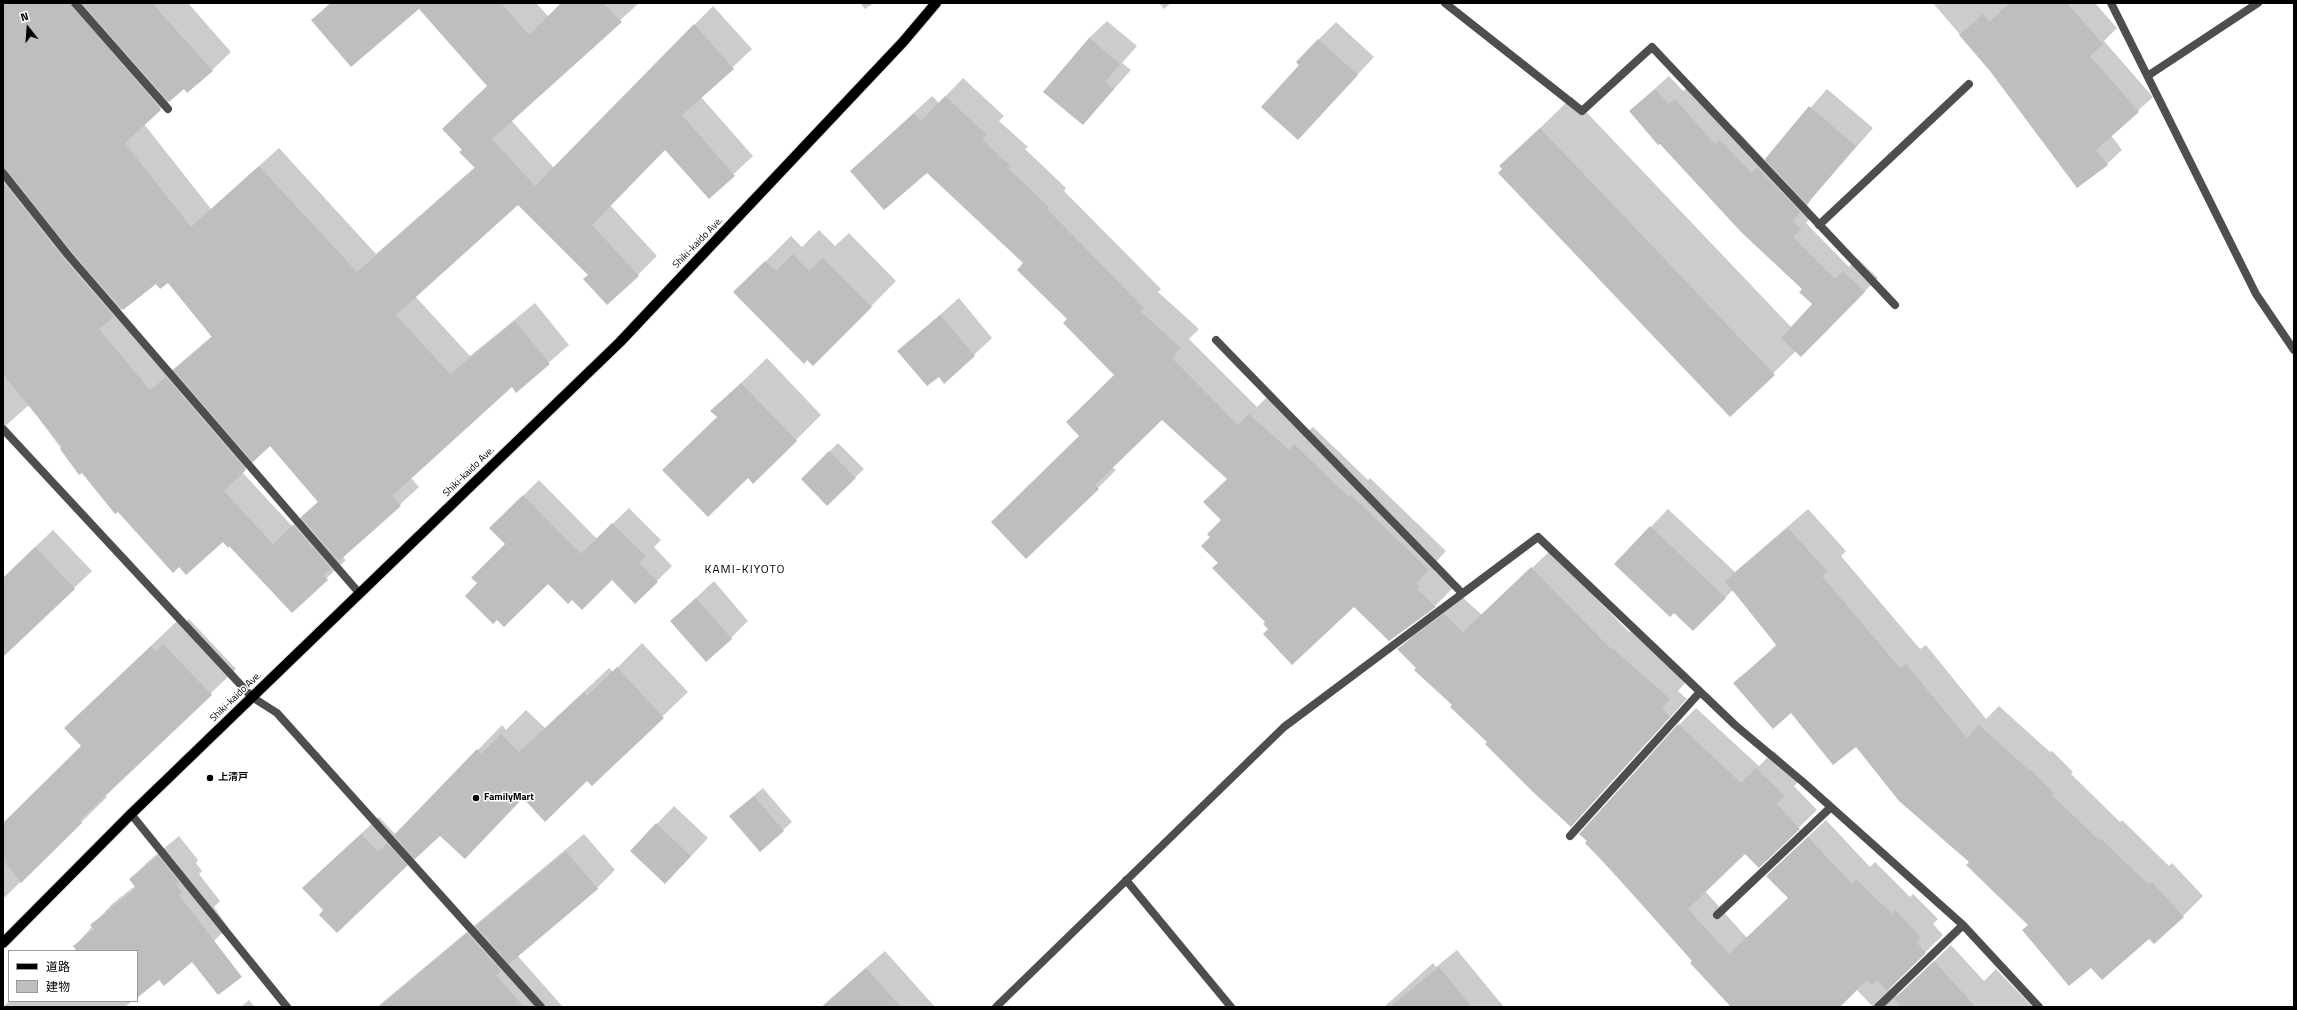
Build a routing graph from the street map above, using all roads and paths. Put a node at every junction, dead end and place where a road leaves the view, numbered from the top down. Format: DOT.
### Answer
graph roads {
  1 [pos="75,3"];
  2 [pos="936,3"];
  3 [pos="1445,3"];
  4 [pos="2111,3"];
  5 [pos="2258,3"];
  6 [pos="2149,75"];
  7 [pos="1969,84"];
  8 [pos="168,109"];
  9 [pos="3,173"];
  10 [pos="1819,225"];
  11 [pos="1895,305"];
  12 [pos="1216,340"];
  13 [pos="2294,350"];
  14 [pos="3,429"];
  15 [pos="1462,593"];
  16 [pos="360,594"];
  17 [pos="1700,692"];
  18 [pos="252,697"];
  19 [pos="1831,807"];
  20 [pos="131,814"];
  21 [pos="1570,836"];
  22 [pos="1126,880"];
  23 [pos="1717,915"];
  24 [pos="1963,925"];
  25 [pos="3,943"];
  26 [pos="286,1007"];
  27 [pos="541,1007"];
  28 [pos="996,1007"];
  29 [pos="1232,1007"];
  30 [pos="1878,1007"];
  31 [pos="2039,1007"];
  1 -- 8 [label="street"];
  2 -- 16 [label="main road, Shiki-kaido Ave."];
  3 -- 10 [label="street"];
  4 -- 6 [label="street"];
  5 -- 6 [label="street"];
  6 -- 13 [label="street"];
  7 -- 10 [label="street"];
  9 -- 16 [label="street"];
  10 -- 11 [label="street"];
  12 -- 15 [label="street"];
  14 -- 18 [label="street"];
  15 -- 17 [label="street"];
  15 -- 22 [label="street"];
  16 -- 18 [label="main road, Shiki-kaido Ave."];
  17 -- 19 [label="street"];
  17 -- 21 [label="street"];
  18 -- 20 [label="main road, Shiki-kaido Ave."];
  18 -- 27 [label="street"];
  19 -- 23 [label="street"];
  19 -- 24 [label="street"];
  20 -- 25 [label="main road, Shiki-kaido Ave."];
  20 -- 26 [label="street"];
  22 -- 28 [label="street"];
  22 -- 29 [label="street"];
  24 -- 30 [label="street"];
  24 -- 31 [label="street"];
}
